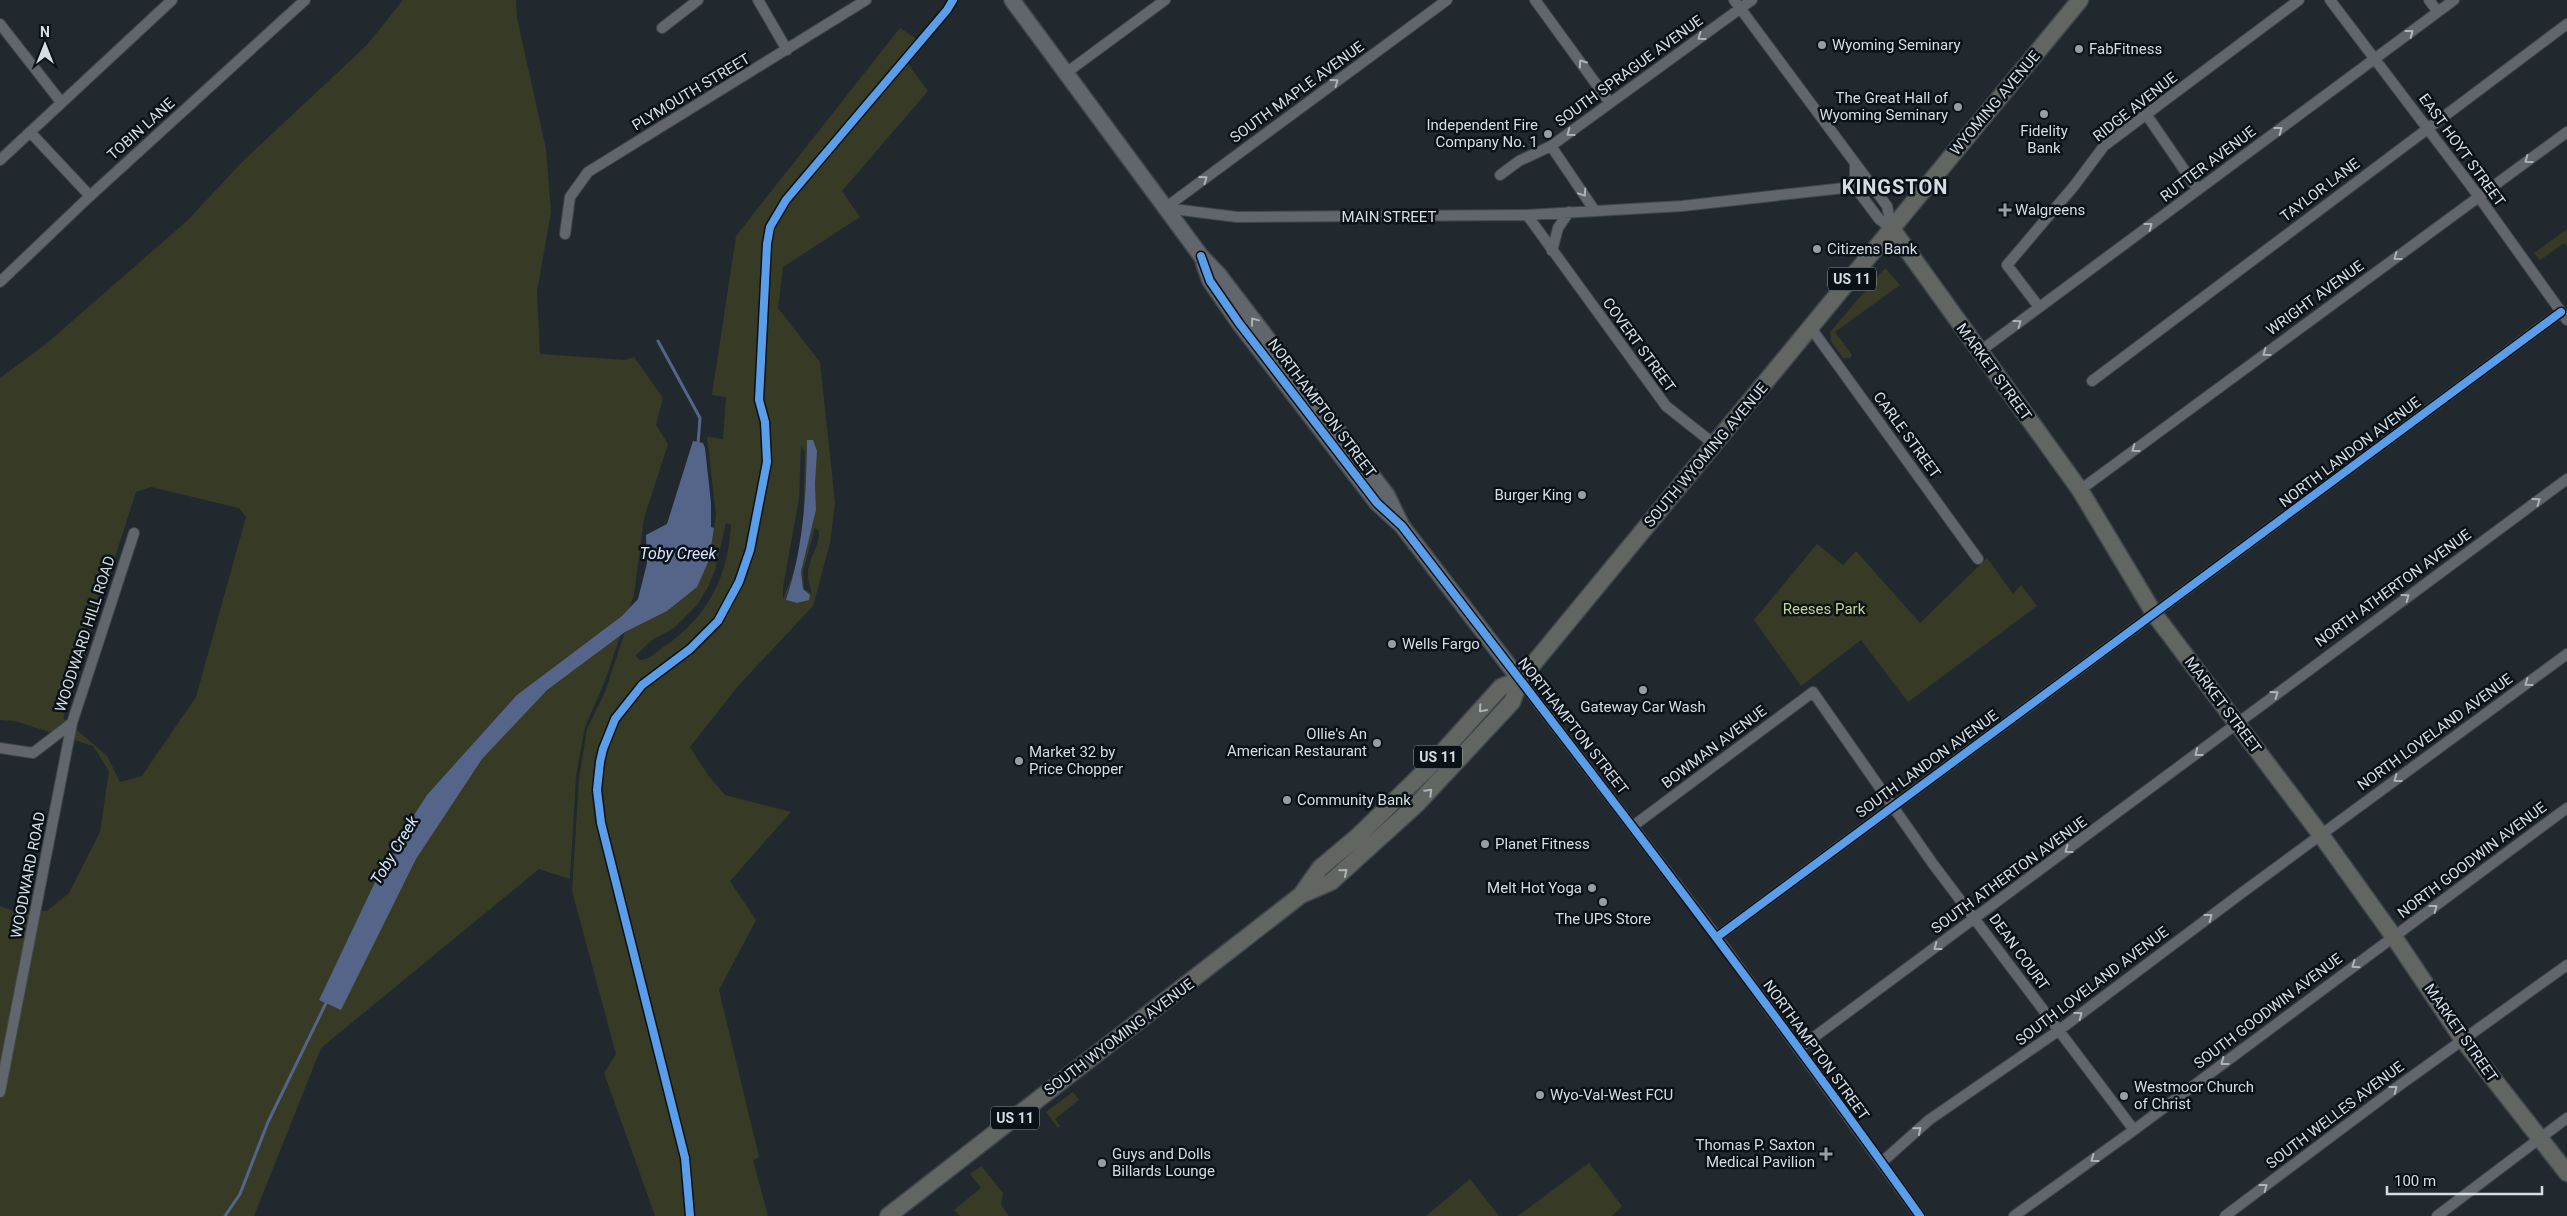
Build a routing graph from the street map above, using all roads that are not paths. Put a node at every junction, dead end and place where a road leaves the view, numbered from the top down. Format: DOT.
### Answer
graph roads {
  1 [pos="172,0"];
  2 [pos="305,0"];
  3 [pos="698,0"];
  4 [pos="758,0"];
  5 [pos="866,0"];
  6 [pos="1012,0"];
  7 [pos="1165,0"];
  8 [pos="1447,0"];
  9 [pos="1535,0"];
  10 [pos="1752,0"];
  11 [pos="2080,0"];
  12 [pos="2299,0"];
  13 [pos="2330,0"];
  14 [pos="2429,0"];
  15 [pos="2454,0"];
  16 [pos="1737,4"];
  17 [pos="2438,12"];
  18 [pos="2567,24"];
  19 [pos="0,25"];
  20 [pos="662,28"];
  21 [pos="787,50"];
  22 [pos="2375,58"];
  23 [pos="1066,73"];
  24 [pos="61,102"];
  25 [pos="1610,103"];
  26 [pos="2146,114"];
  27 [pos="2427,128"];
  28 [pos="30,132"];
  29 [pos="2567,132"];
  30 [pos="1551,146"];
  31 [pos="0,160"];
  32 [pos="1855,163"];
  33 [pos="1500,176"];
  34 [pos="1871,185"];
  35 [pos="1855,187"];
  36 [pos="2198,190"];
  37 [pos="90,196"];
  38 [pos="2478,197"];
  39 [pos="1165,208"];
  40 [pos="1595,211"];
  41 [pos="1568,212"];
  42 [pos="1526,215"];
  43 [pos="1892,229"];
  44 [pos="565,234"];
  45 [pos="1552,251"];
  46 [pos="0,282"];
  47 [pos="2039,307"];
  48 [pos="2564,316"];
  49 [pos="1811,328"];
  50 [pos="1979,352"];
  51 [pos="2092,381"];
  52 [pos="1714,444"];
  53 [pos="2567,479"];
  54 [pos="2080,490"];
  55 [pos="134,533"];
  56 [pos="1978,559"];
  57 [pos="2155,615"];
  58 [pos="2567,654"];
  59 [pos="1520,680"];
  60 [pos="1813,692"];
  61 [pos="2236,722"];
  62 [pos="72,723"];
  63 [pos="0,748"];
  64 [pos="1893,806"];
  65 [pos="2567,808"];
  66 [pos="1633,826"];
  67 [pos="2321,834"];
  68 [pos="1976,918"];
  69 [pos="1717,937"];
  70 [pos="2394,937"];
  71 [pos="2567,965"];
  72 [pos="2058,1031"];
  73 [pos="2463,1040"];
  74 [pos="1798,1049"];
  75 [pos="0,1092"];
  76 [pos="2567,1118"];
  77 [pos="2134,1130"];
  78 [pos="2540,1138"];
  79 [pos="1882,1162"];
  80 [pos="2567,1174"];
  81 [pos="888,1216"];
  82 [pos="1920,1216"];
  83 [pos="2014,1216"];
  84 [pos="2225,1216"];
  85 [pos="2437,1216"];
  1 -- 24 [label="street"];
  2 -- 37 [label="street, TOBIN LANE"];
  3 -- 20 [label="street"];
  4 -- 21 [label="street"];
  5 -- 21 [label="street, PLYMOUTH STREET"];
  6 -- 23 [label="street"];
  7 -- 23 [label="street"];
  39 -- 8 [label="street, SOUTH MAPLE AVENUE, one-way"];
  25 -- 9 [label="street, one-way"];
  10 -- 16 [label="street, SOUTH SPRAGUE AVENUE"];
  11 -- 43 [label="main road, WYOMING AVENUE / US 11"];
  12 -- 26 [label="street, RIDGE AVENUE"];
  13 -- 22 [label="street, EAST HOYT STREET"];
  14 -- 17 [label="street"];
  15 -- 17 [label="street, RUTTER AVENUE"];
  16 -- 25 [label="street, SOUTH SPRAGUE AVENUE, one-way"];
  16 -- 32 [label="street, MARKET STREET"];
  22 -- 17 [label="street, RUTTER AVENUE, one-way"];
  18 -- 27 [label="street, TAYLOR LANE"];
  19 -- 24 [label="street"];
  21 -- 44 [label="street, PLYMOUTH STREET"];
  22 -- 27 [label="street, EAST HOYT STREET"];
  36 -- 22 [label="street, RUTTER AVENUE, one-way"];
  23 -- 39 [label="street"];
  24 -- 28 [label="street"];
  25 -- 30 [label="street, SOUTH SPRAGUE AVENUE, one-way"];
  26 -- 36 [label="street"];
  26 -- 47 [label="street, RIDGE AVENUE"];
  27 -- 38 [label="street, EAST HOYT STREET"];
  27 -- 51 [label="street, TAYLOR LANE"];
  28 -- 31 [label="street"];
  28 -- 37 [label="street"];
  29 -- 38 [label="street, WRIGHT AVENUE, one-way"];
  30 -- 33 [label="street"];
  30 -- 40 [label="street, SOUTH SPRAGUE AVENUE, one-way"];
  32 -- 34 [label="street, MARKET STREET"];
  32 -- 35 [label="street"];
  34 -- 35 [label="street, MAIN STREET"];
  34 -- 43 [label="street, MARKET STREET"];
  35 -- 40 [label="street, MAIN STREET"];
  35 -- 43 [label="street, MARKET STREET"];
  47 -- 36 [label="street, RUTTER AVENUE, one-way"];
  37 -- 46 [label="street, TOBIN LANE"];
  38 -- 48 [label="street, EAST HOYT STREET"];
  38 -- 54 [label="street, WRIGHT AVENUE, one-way"];
  39 -- 42 [label="street, MAIN STREET"];
  39 -- 59 [label="street, NORTHAMPTON STREET"];
  40 -- 41 [label="street, MAIN STREET"];
  41 -- 42 [label="street, MAIN STREET"];
  41 -- 45 [label="street"];
  42 -- 45 [label="street, COVERT STREET"];
  43 -- 49 [label="main road, SOUTH WYOMING AVENUE / US 11"];
  43 -- 50 [label="main road, MARKET STREET"];
  45 -- 52 [label="street, COVERT STREET"];
  50 -- 47 [label="street, RUTTER AVENUE, one-way"];
  48 -- 57 [label="street, NORTH LANDON AVENUE"];
  49 -- 52 [label="main road, SOUTH WYOMING AVENUE / US 11"];
  49 -- 56 [label="street, CARLE STREET"];
  50 -- 54 [label="main road, MARKET STREET"];
  52 -- 59 [label="main road, SOUTH WYOMING AVENUE / US 11"];
  61 -- 53 [label="street, NORTH ATHERTON AVENUE, one-way"];
  54 -- 57 [label="main road, MARKET STREET"];
  55 -- 62 [label="street, WOODWARD HILL ROAD"];
  57 -- 61 [label="main road, MARKET STREET"];
  57 -- 64 [label="street, SOUTH LANDON AVENUE"];
  58 -- 67 [label="street, NORTH LOVELAND AVENUE, one-way"];
  59 -- 66 [label="street, NORTHAMPTON STREET"];
  59 -- 81 [label="main road, SOUTH WYOMING AVENUE / US 11"];
  60 -- 64 [label="street, DEAN COURT"];
  60 -- 66 [label="street, BOWMAN AVENUE"];
  61 -- 67 [label="main road, MARKET STREET"];
  61 -- 68 [label="street, SOUTH ATHERTON AVENUE, one-way"];
  62 -- 63 [label="street, WOODWARD HILL ROAD"];
  62 -- 75 [label="street, WOODWARD ROAD"];
  64 -- 68 [label="street, DEAN COURT"];
  64 -- 69 [label="street, SOUTH LANDON AVENUE"];
  70 -- 65 [label="street, NORTH GOODWIN AVENUE, one-way"];
  66 -- 69 [label="street, NORTHAMPTON STREET"];
  67 -- 70 [label="main road, MARKET STREET"];
  72 -- 67 [label="street, SOUTH LOVELAND AVENUE, one-way"];
  68 -- 72 [label="street, DEAN COURT"];
  68 -- 74 [label="street, SOUTH ATHERTON AVENUE, one-way"];
  69 -- 74 [label="street, NORTHAMPTON STREET"];
  70 -- 73 [label="main road, MARKET STREET"];
  70 -- 77 [label="street, SOUTH GOODWIN AVENUE, one-way"];
  71 -- 73 [label="street, SOUTH WELLES AVENUE"];
  72 -- 77 [label="street, DEAN COURT"];
  79 -- 72 [label="street, SOUTH LOVELAND AVENUE, one-way"];
  73 -- 78 [label="main road, MARKET STREET"];
  84 -- 73 [label="street, SOUTH WELLES AVENUE, one-way"];
  74 -- 79 [label="street, NORTHAMPTON STREET"];
  76 -- 78 [label="street"];
  77 -- 83 [label="street, SOUTH GOODWIN AVENUE, one-way"];
  78 -- 80 [label="main road, MARKET STREET"];
  78 -- 85 [label="street"];
  79 -- 82 [label="street, NORTHAMPTON STREET"];
}
